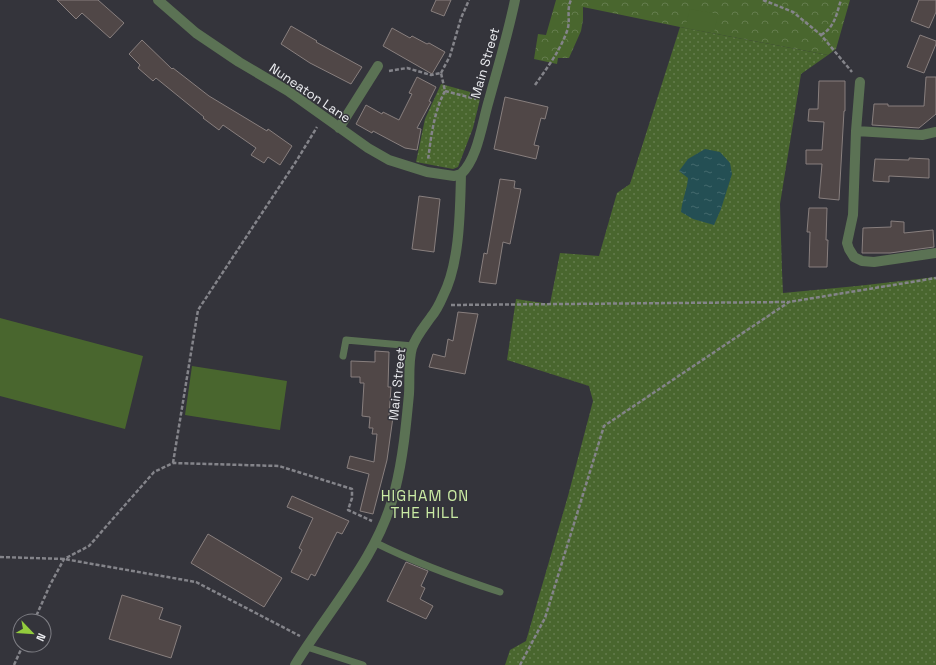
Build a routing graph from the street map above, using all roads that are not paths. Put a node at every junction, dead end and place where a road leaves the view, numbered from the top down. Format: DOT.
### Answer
graph roads {
  1 [pos="158,0"];
  2 [pos="515,0"];
  3 [pos="378,66"];
  4 [pos="860,82"];
  5 [pos="339,128"];
  6 [pos="856,131"];
  7 [pos="936,132"];
  8 [pos="461,174"];
  9 [pos="936,253"];
  10 [pos="413,346"];
  11 [pos="343,356"];
  12 [pos="376,543"];
  13 [pos="500,592"];
  14 [pos="308,644"];
  15 [pos="295,665"];
  16 [pos="363,665"];
  1 -- 5 [label="street, Nuneaton Lane"];
  2 -- 8 [label="street, Main Street"];
  3 -- 5 [label="street"];
  4 -- 6 [label="street"];
  5 -- 8 [label="street, Nuneaton Lane"];
  6 -- 7 [label="street"];
  6 -- 9 [label="street"];
  8 -- 10 [label="street, Main Street"];
  10 -- 11 [label="lane"];
  10 -- 12 [label="street, Main Street"];
  12 -- 13 [label="lane"];
  12 -- 14 [label="street, Main Street"];
  14 -- 15 [label="street, Main Street"];
  14 -- 16 [label="lane"];
}
